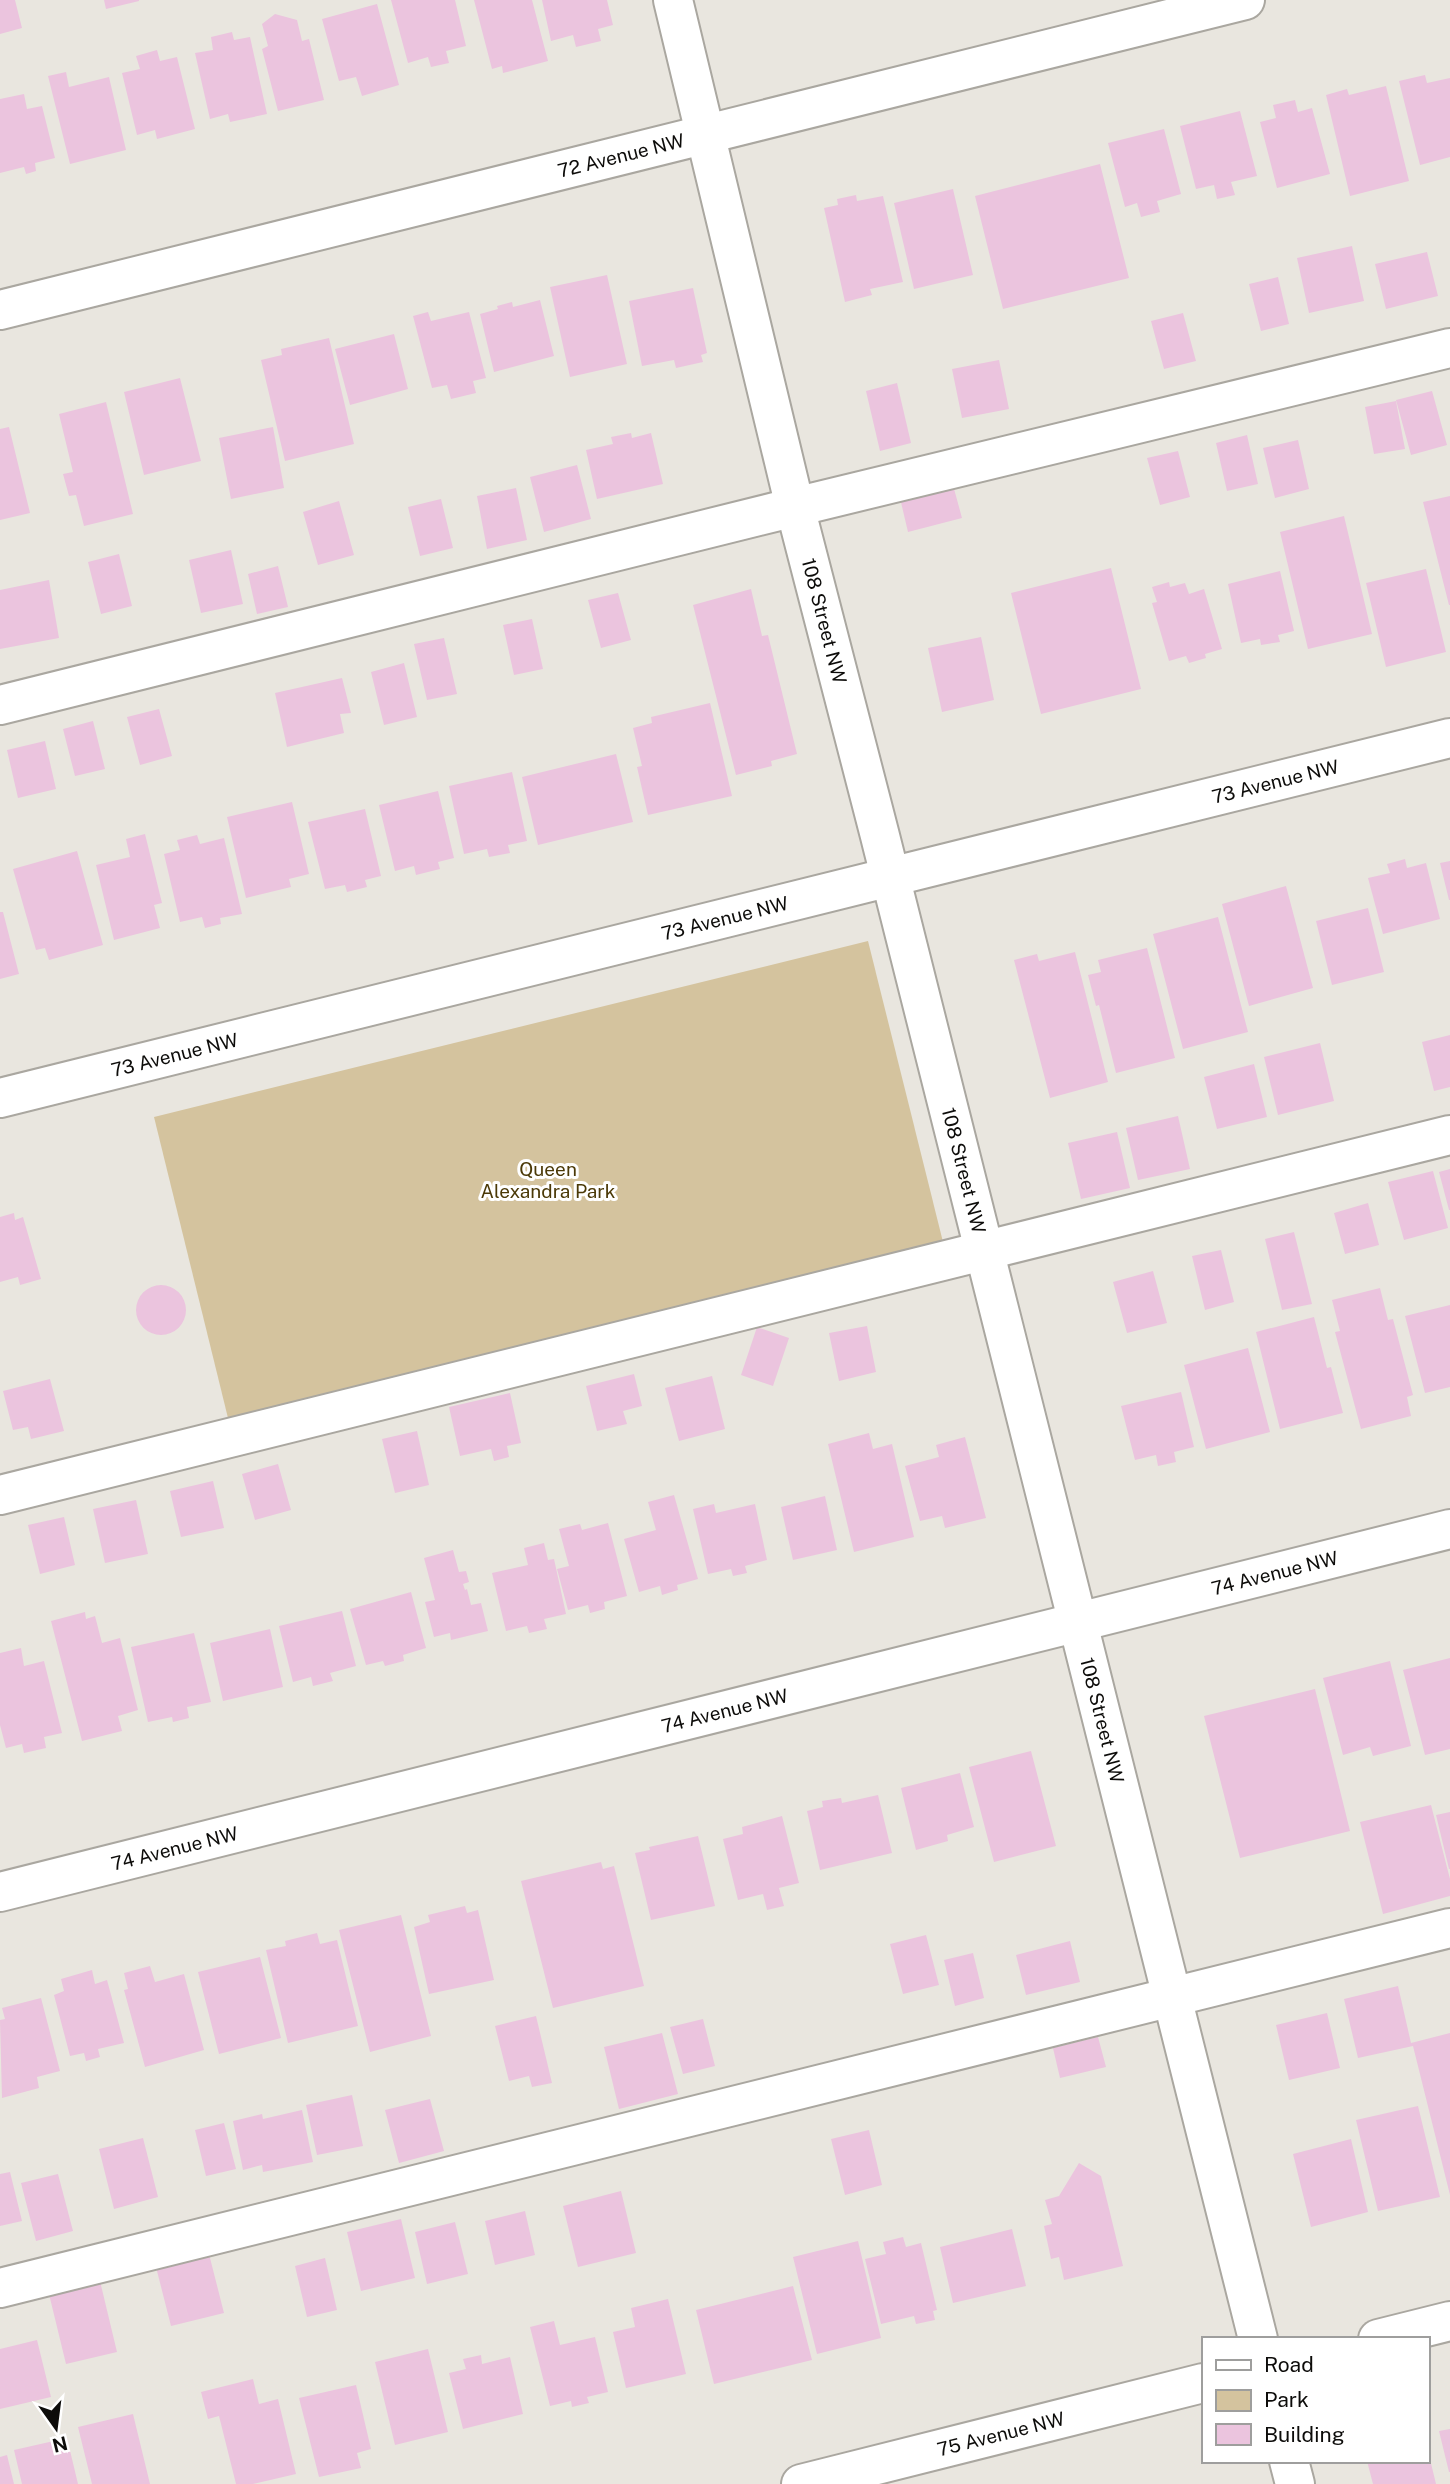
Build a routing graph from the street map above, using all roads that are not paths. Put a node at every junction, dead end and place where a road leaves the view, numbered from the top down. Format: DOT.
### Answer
graph roads {
  1 [pos="673,0"];
  2 [pos="1245,0"];
  3 [pos="705,134"];
  4 [pos="0,310"];
  5 [pos="1450,348"];
  6 [pos="795,507"];
  7 [pos="0,705"];
  8 [pos="1450,738"];
  9 [pos="890,877"];
  10 [pos="0,1098"];
  11 [pos="1450,1135"];
  12 [pos="983,1250"];
  13 [pos="0,1495"];
  14 [pos="1450,1529"];
  15 [pos="1077,1623"];
  16 [pos="0,1892"];
  17 [pos="1450,1928"];
  18 [pos="1171,1996"];
  19 [pos="0,2288"];
  20 [pos="1450,2321"];
  21 [pos="1257,2337"];
  22 [pos="1386,2337"];
  23 [pos="1202,2383"];
  24 [pos="1290,2463"];
  25 [pos="801,2484"];
  26 [pos="1295,2484"];
  1 -- 3 [label="street, 108 Street NW"];
  2 -- 3 [label="street, 72 Avenue NW"];
  3 -- 4 [label="street, 72 Avenue NW"];
  3 -- 6 [label="street, 108 Street NW"];
  5 -- 6 [label="street"];
  6 -- 7 [label="street"];
  6 -- 9 [label="street, 108 Street NW"];
  8 -- 9 [label="street, 73 Avenue NW"];
  9 -- 10 [label="street, 73 Avenue NW"];
  9 -- 12 [label="street, 108 Street NW"];
  11 -- 12 [label="street"];
  12 -- 13 [label="street"];
  12 -- 15 [label="street, 108 Street NW"];
  14 -- 15 [label="street, 74 Avenue NW"];
  15 -- 16 [label="street, 74 Avenue NW"];
  15 -- 18 [label="street, 108 Street NW"];
  17 -- 18 [label="street"];
  18 -- 19 [label="street"];
  18 -- 21 [label="street, 108 Street NW"];
  20 -- 22 [label="street"];
  23 -- 25 [label="street, 75 Avenue NW"];
  24 -- 26 [label="street"];
}
